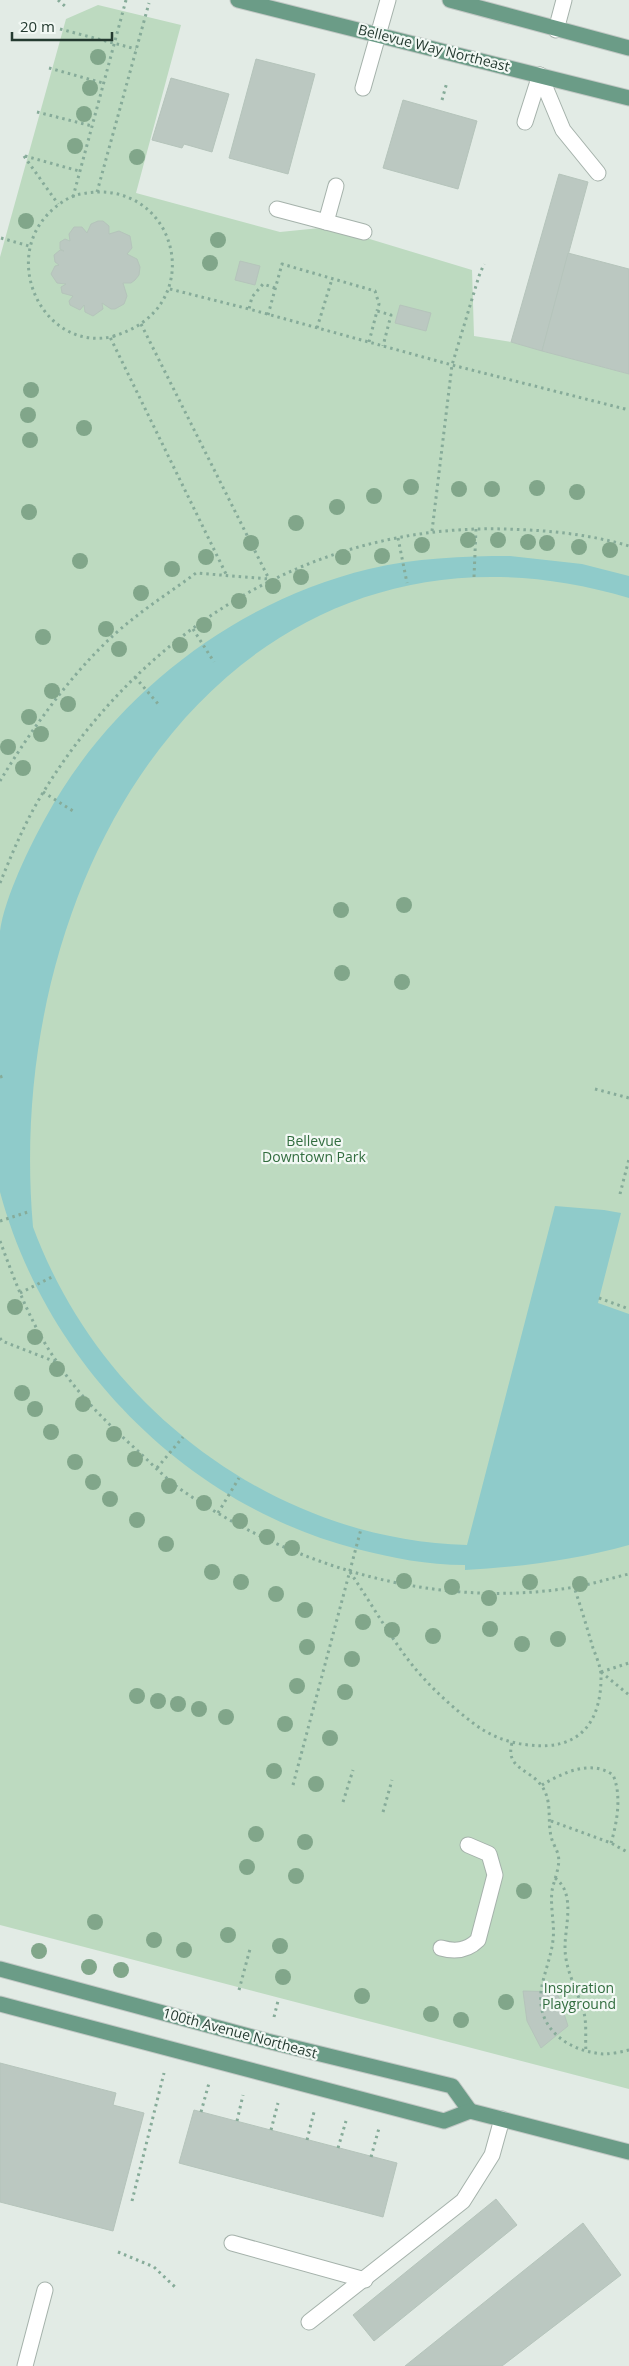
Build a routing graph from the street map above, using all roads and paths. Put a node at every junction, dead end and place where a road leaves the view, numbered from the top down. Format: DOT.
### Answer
graph roads {
  1 [pos="58,0"];
  2 [pos="126,0"];
  3 [pos="238,0"];
  4 [pos="388,0"];
  5 [pos="450,0"];
  6 [pos="564,0"];
  7 [pos="149,3"];
  8 [pos="66,7"];
  9 [pos="60,29"];
  10 [pos="556,30"];
  11 [pos="379,34"];
  12 [pos="114,43"];
  13 [pos="136,48"];
  14 [pos="629,48"];
  15 [pos="49,68"];
  16 [pos="540,75"];
  17 [pos="447,82"];
  18 [pos="104,83"];
  19 [pos="363,88"];
  20 [pos="629,98"];
  21 [pos="442,100"];
  22 [pos="37,112"];
  23 [pos="525,122"];
  24 [pos="92,126"];
  25 [pos="79,171"];
  26 [pos="598,173"];
  27 [pos="336,186"];
  28 [pos="96,192"];
  29 [pos="72,197"];
  30 [pos="58,204"];
  31 [pos="277,209"];
  32 [pos="326,222"];
  33 [pos="364,232"];
  34 [pos="1,238"];
  35 [pos="29,246"];
  36 [pos="484,264"];
  37 [pos="332,279"];
  38 [pos="275,288"];
  39 [pos="170,289"];
  40 [pos="249,309"];
  41 [pos="377,311"];
  42 [pos="268,314"];
  43 [pos="141,324"];
  44 [pos="317,328"];
  45 [pos="115,336"];
  46 [pos="110,337"];
  47 [pos="369,342"];
  48 [pos="383,346"];
  49 [pos="452,365"];
  50 [pos="629,410"];
  51 [pos="476,529"];
  52 [pos="432,531"];
  53 [pos="398,538"];
  54 [pos="629,546"];
  55 [pos="227,576"];
  56 [pos="474,577"];
  57 [pos="270,579"];
  58 [pos="407,583"];
  59 [pos="193,629"];
  60 [pos="214,662"];
  61 [pos="136,677"];
  62 [pos="159,705"];
  63 [pos="0,781"];
  64 [pos="43,792"];
  65 [pos="73,811"];
  66 [pos="0,883"];
  67 [pos="595,1089"];
  68 [pos="629,1098"];
  69 [pos="629,1159"];
  70 [pos="620,1194"];
  71 [pos="28,1212"];
  72 [pos="0,1221"];
  73 [pos="0,1242"];
  74 [pos="54,1276"];
  75 [pos="20,1294"];
  76 [pos="599,1298"];
  77 [pos="629,1308"];
  78 [pos="0,1338"];
  79 [pos="57,1363"];
  80 [pos="183,1437"];
  81 [pos="156,1468"];
  82 [pos="239,1478"];
  83 [pos="218,1513"];
  84 [pos="361,1529"];
  85 [pos="350,1571"];
  86 [pos="629,1574"];
  87 [pos="574,1587"];
  88 [pos="629,1663"];
  89 [pos="601,1672"];
  90 [pos="629,1695"];
  91 [pos="512,1743"];
  92 [pos="353,1770"];
  93 [pos="392,1780"];
  94 [pos="293,1785"];
  95 [pos="542,1785"];
  96 [pos="343,1802"];
  97 [pos="383,1812"];
  98 [pos="551,1821"];
  99 [pos="611,1843"];
  100 [pos="468,1845"];
  101 [pos="629,1853"];
  102 [pos="555,1878"];
  103 [pos="441,1948"];
  104 [pos="250,1949"];
  105 [pos="0,1969"];
  106 [pos="239,1990"];
  107 [pos="278,2001"];
  108 [pos="0,2004"];
  109 [pos="273,2019"];
  110 [pos="629,2050"];
  111 [pos="586,2052"];
  112 [pos="165,2070"];
  113 [pos="209,2082"];
  114 [pos="243,2095"];
  115 [pos="279,2100"];
  116 [pos="315,2109"];
  117 [pos="470,2111"];
  118 [pos="201,2112"];
  119 [pos="346,2118"];
  120 [pos="502,2119"];
  121 [pos="237,2121"];
  122 [pos="379,2126"];
  123 [pos="271,2130"];
  124 [pos="307,2140"];
  125 [pos="338,2148"];
  126 [pos="629,2152"];
  127 [pos="371,2157"];
  128 [pos="132,2201"];
  129 [pos="232,2243"];
  130 [pos="118,2252"];
  131 [pos="365,2280"];
  132 [pos="176,2288"];
  133 [pos="45,2290"];
  134 [pos="309,2322"];
  135 [pos="25,2366"];
  1 -- 8 [label="path"];
  2 -- 12 [label="path"];
  3 -- 11 [label="main road, Bellevue Way Northeast"];
  4 -- 11 [label="lane"];
  5 -- 10 [label="main road"];
  6 -- 10 [label="lane"];
  7 -- 13 [label="path"];
  9 -- 12 [label="path"];
  10 -- 14 [label="main road"];
  11 -- 16 [label="main road, Bellevue Way Northeast"];
  11 -- 19 [label="lane"];
  12 -- 13 [label="path"];
  12 -- 18 [label="path"];
  13 -- 28 [label="path"];
  15 -- 18 [label="path"];
  16 -- 20 [label="main road, Bellevue Way Northeast"];
  16 -- 23 [label="lane"];
  16 -- 26 [label="lane"];
  17 -- 21 [label="path"];
  18 -- 24 [label="path"];
  22 -- 24 [label="path"];
  24 -- 25 [label="path"];
  25 -- 29 [label="path"];
  25 -- 30 [label="path"];
  27 -- 32 [label="lane"];
  28 -- 29 [label="path"];
  28 -- 39 [label="path"];
  29 -- 30 [label="path"];
  30 -- 35 [label="path"];
  31 -- 32 [label="lane"];
  32 -- 33 [label="lane"];
  34 -- 35 [label="path"];
  35 -- 46 [label="path"];
  36 -- 49 [label="path"];
  37 -- 38 [label="path"];
  37 -- 41 [label="path"];
  37 -- 44 [label="path"];
  38 -- 40 [label="path"];
  38 -- 42 [label="path"];
  39 -- 40 [label="path"];
  39 -- 43 [label="path"];
  40 -- 42 [label="path"];
  41 -- 47 [label="path"];
  41 -- 48 [label="path"];
  42 -- 44 [label="path"];
  43 -- 46 [label="path"];
  43 -- 57 [label="path"];
  44 -- 47 [label="path"];
  45 -- 46 [label="path"];
  46 -- 55 [label="path"];
  47 -- 48 [label="path"];
  48 -- 49 [label="path"];
  49 -- 50 [label="path"];
  49 -- 52 [label="path"];
  51 -- 52 [label="path"];
  51 -- 54 [label="path"];
  51 -- 56 [label="path"];
  52 -- 53 [label="path"];
  53 -- 57 [label="path"];
  53 -- 58 [label="path"];
  55 -- 57 [label="path"];
  55 -- 63 [label="path"];
  57 -- 59 [label="path"];
  59 -- 60 [label="path"];
  59 -- 61 [label="path"];
  61 -- 62 [label="path"];
  61 -- 64 [label="path"];
  64 -- 65 [label="path"];
  64 -- 66 [label="path"];
  67 -- 68 [label="path"];
  69 -- 70 [label="path"];
  71 -- 72 [label="path"];
  73 -- 75 [label="path"];
  74 -- 75 [label="path"];
  75 -- 79 [label="path"];
  76 -- 77 [label="path"];
  78 -- 79 [label="path"];
  79 -- 81 [label="path"];
  80 -- 81 [label="path"];
  81 -- 83 [label="path"];
  82 -- 83 [label="path"];
  83 -- 85 [label="path"];
  84 -- 85 [label="path"];
  85 -- 87 [label="path"];
  85 -- 91 [label="path"];
  85 -- 94 [label="path"];
  86 -- 87 [label="path"];
  87 -- 89 [label="path"];
  88 -- 89 [label="path"];
  89 -- 90 [label="path"];
  89 -- 91 [label="path"];
  91 -- 95 [label="path"];
  92 -- 96 [label="path"];
  93 -- 97 [label="path"];
  95 -- 98 [label="path"];
  95 -- 99 [label="path"];
  98 -- 99 [label="path"];
  98 -- 102 [label="path"];
  99 -- 101 [label="path"];
  100 -- 103 [label="lane"];
  102 -- 111 [label="path"];
  102 -- 111 [label="path"];
  104 -- 106 [label="path"];
  105 -- 117 [label="main road, 100th Avenue Northeast"];
  107 -- 109 [label="path"];
  108 -- 117 [label="main road"];
  110 -- 111 [label="path"];
  112 -- 128 [label="path"];
  113 -- 118 [label="path"];
  114 -- 121 [label="path"];
  115 -- 123 [label="path"];
  116 -- 124 [label="path"];
  117 -- 120 [label="main road"];
  119 -- 125 [label="path"];
  120 -- 126 [label="main road"];
  120 -- 131 [label="lane"];
  122 -- 127 [label="path"];
  129 -- 131 [label="lane"];
  130 -- 132 [label="path"];
  131 -- 134 [label="lane"];
  133 -- 135 [label="lane"];
}
